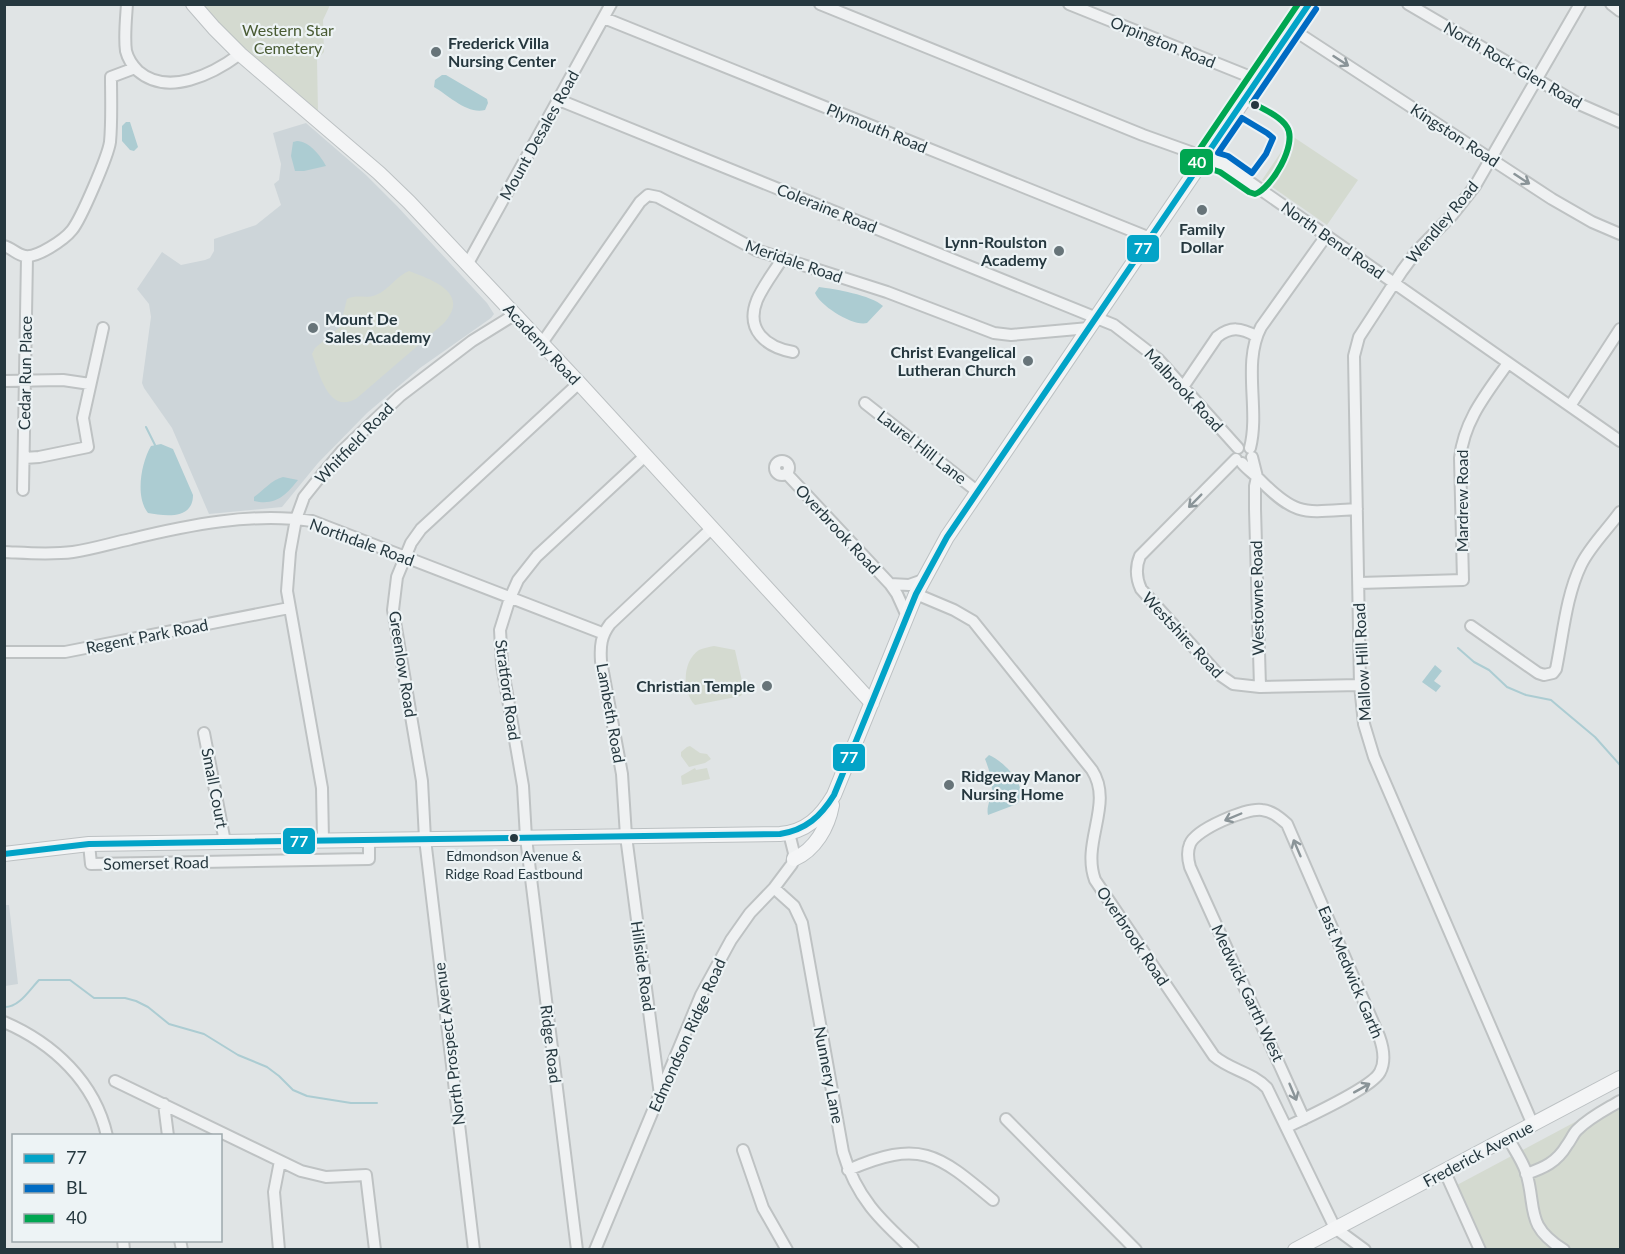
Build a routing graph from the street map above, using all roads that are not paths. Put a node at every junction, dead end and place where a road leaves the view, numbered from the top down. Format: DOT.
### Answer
graph roads {
  1 [pos="127,4"];
  2 [pos="193,4"];
  3 [pos="611,4"];
  4 [pos="820,4"];
  5 [pos="1069,4"];
  6 [pos="1309,4"];
  7 [pos="1408,4"];
  8 [pos="1580,4"];
  9 [pos="1611,4"];
  10 [pos="1620,11"];
  11 [pos="604,18"];
  12 [pos="1293,29"];
  13 [pos="240,54"];
  14 [pos="135,68"];
  15 [pos="1257,80"];
  16 [pos="1536,80"];
  17 [pos="559,100"];
  18 [pos="1620,122"];
  19 [pos="1204,158"];
  20 [pos="1491,159"];
  21 [pos="1620,234"];
  22 [pos="1326,236"];
  23 [pos="1150,238"];
  24 [pos="4,246"];
  25 [pos="27,257"];
  26 [pos="782,259"];
  27 [pos="467,265"];
  28 [pos="1394,283"];
  29 [pos="514,315"];
  30 [pos="1092,322"];
  31 [pos="103,328"];
  32 [pos="1620,329"];
  33 [pos="1256,336"];
  34 [pos="542,343"];
  35 [pos="793,351"];
  36 [pos="1508,363"];
  37 [pos="4,381"];
  38 [pos="25,381"];
  39 [pos="579,383"];
  40 [pos="90,384"];
  41 [pos="1184,387"];
  42 [pos="865,403"];
  43 [pos="1570,406"];
  44 [pos="1620,441"];
  45 [pos="1243,455"];
  46 [pos="645,456"];
  47 [pos="24,458"];
  48 [pos="787,474"];
  49 [pos="1257,477"];
  50 [pos="23,490"];
  51 [pos="978,492"];
  52 [pos="1272,492"];
  53 [pos="1255,509"];
  54 [pos="1357,509"];
  55 [pos="1620,512"];
  56 [pos="296,519"];
  57 [pos="712,528"];
  58 [pos="4,552"];
  59 [pos="404,557"];
  60 [pos="923,580"];
  61 [pos="1359,583"];
  62 [pos="890,584"];
  63 [pos="916,594"];
  64 [pos="510,598"];
  65 [pos="289,608"];
  66 [pos="907,616"];
  67 [pos="1471,626"];
  68 [pos="602,633"];
  69 [pos="4,652"];
  70 [pos="1360,685"];
  71 [pos="1260,687"];
  72 [pos="872,703"];
  73 [pos="204,733"];
  74 [pos="834,795"];
  75 [pos="789,833"];
  76 [pos="626,836"];
  77 [pos="526,838"];
  78 [pos="425,839"];
  79 [pos="323,840"];
  80 [pos="369,840"];
  81 [pos="225,842"];
  82 [pos="241,842"];
  83 [pos="89,844"];
  84 [pos="4,854"];
  85 [pos="794,860"];
  86 [pos="242,862"];
  87 [pos="1190,867"];
  88 [pos="774,888"];
  89 [pos="4,1022"];
  90 [pos="1620,1078"];
  91 [pos="115,1081"];
  92 [pos="660,1095"];
  93 [pos="1620,1101"];
  94 [pos="164,1104"];
  95 [pos="1006,1119"];
  96 [pos="1304,1119"];
  97 [pos="1533,1125"];
  98 [pos="1287,1127"];
  99 [pos="106,1134"];
  100 [pos="168,1134"];
  101 [pos="1509,1138"];
  102 [pos="743,1150"];
  103 [pos="280,1161"];
  104 [pos="848,1170"];
  105 [pos="1445,1172"];
  106 [pos="1526,1174"];
  107 [pos="993,1200"];
  108 [pos="1335,1227"];
  109 [pos="279,1250"];
  110 [pos="375,1250"];
  111 [pos="474,1250"];
  112 [pos="577,1250"];
  113 [pos="594,1250"];
  114 [pos="787,1250"];
  115 [pos="914,1250"];
  116 [pos="1136,1250"];
  117 [pos="1294,1250"];
  118 [pos="1365,1250"];
  119 [pos="1480,1250"];
  120 [pos="1564,1250"];
  1 -- 14 [label="street"];
  2 -- 13 [label="main road, Academy Road"];
  3 -- 11 [label="street, Mount Desales Road"];
  4 -- 19 [label="street, North Bend Road"];
  5 -- 15 [label="street, Orpington Road"];
  6 -- 12 [label="main road"];
  7 -- 16 [label="street, North Rock Glen Road"];
  8 -- 16 [label="street, Wendley Road"];
  9 -- 10 [label="street"];
  11 -- 17 [label="street, Mount Desales Road"];
  11 -- 23 [label="street, Plymouth Road"];
  12 -- 15 [label="main road"];
  12 -- 20 [label="street, Kingston Road, one-way"];
  13 -- 14 [label="street"];
  13 -- 27 [label="main road, Academy Road"];
  14 -- 25 [label="street"];
  15 -- 19 [label="main road"];
  16 -- 18 [label="street, North Rock Glen Road"];
  16 -- 20 [label="street, Wendley Road"];
  17 -- 27 [label="street, Mount Desales Road"];
  17 -- 30 [label="street, Coleraine Road"];
  19 -- 22 [label="street, North Bend Road"];
  19 -- 23 [label="main road"];
  20 -- 21 [label="street, Kingston Road, one-way"];
  20 -- 28 [label="street, Wendley Road"];
  22 -- 28 [label="street, North Bend Road"];
  22 -- 33 [label="street"];
  23 -- 30 [label="main road"];
  24 -- 25 [label="street"];
  25 -- 38 [label="street, Cedar Run Place"];
  26 -- 30 [label="street, Meridale Road"];
  26 -- 34 [label="street, Meridale Road"];
  26 -- 35 [label="street"];
  27 -- 29 [label="main road, Academy Road"];
  28 -- 36 [label="street, North Bend Road"];
  28 -- 54 [label="street, Mallow Hill Road"];
  29 -- 34 [label="main road, Academy Road"];
  29 -- 56 [label="street, Whitfield Road"];
  30 -- 41 [label="street, Malbrook Road"];
  30 -- 51 [label="main road"];
  31 -- 40 [label="street"];
  32 -- 43 [label="street"];
  33 -- 41 [label="street"];
  33 -- 45 [label="street"];
  34 -- 39 [label="main road, Academy Road"];
  36 -- 43 [label="street, North Bend Road"];
  36 -- 61 [label="street, Mardrew Road"];
  37 -- 38 [label="street"];
  38 -- 40 [label="street"];
  38 -- 47 [label="street, Cedar Run Place"];
  39 -- 46 [label="main road, Academy Road"];
  39 -- 59 [label="street, Greenlow Road"];
  40 -- 47 [label="street"];
  41 -- 45 [label="street, Malbrook Road"];
  42 -- 51 [label="street, Laurel Hill Lane"];
  43 -- 44 [label="street, North Bend Road"];
  45 -- 49 [label="street, Malbrook Road"];
  45 -- 71 [label="street, Westshire Road, one-way"];
  46 -- 57 [label="main road, Academy Road"];
  46 -- 64 [label="street, Stratford Road"];
  47 -- 50 [label="street, Cedar Run Place"];
  48 -- 62 [label="street, Overbrook Road"];
  49 -- 52 [label="street"];
  49 -- 53 [label="street, Westowne Road"];
  51 -- 60 [label="main road"];
  52 -- 53 [label="street"];
  52 -- 54 [label="street"];
  53 -- 71 [label="street, Westowne Road"];
  54 -- 61 [label="street, Mallow Hill Road"];
  55 -- 67 [label="street"];
  56 -- 58 [label="street, Northdale Road"];
  56 -- 59 [label="street, Northdale Road"];
  56 -- 65 [label="street, Whitfield Road"];
  57 -- 68 [label="street"];
  57 -- 72 [label="main road, Academy Road"];
  59 -- 64 [label="street, Northdale Road"];
  59 -- 78 [label="street, Greenlow Road"];
  60 -- 62 [label="street, Overbrook Road"];
  60 -- 63 [label="main road"];
  61 -- 70 [label="street, Mallow Hill Road"];
  62 -- 66 [label="street, Overbrook Road"];
  63 -- 66 [label="main road"];
  63 -- 98 [label="street, Overbrook Road"];
  64 -- 68 [label="street, Northdale Road"];
  64 -- 77 [label="street, Stratford Road"];
  65 -- 69 [label="street, Regent Park Road"];
  65 -- 79 [label="street, Whitfield Road"];
  66 -- 72 [label="main road"];
  68 -- 76 [label="street, Lambeth Road"];
  70 -- 71 [label="street, Westshire Road"];
  70 -- 97 [label="street, Mallow Hill Road"];
  72 -- 74 [label="main road"];
  73 -- 81 [label="street, Small Court"];
  74 -- 75 [label="main road"];
  74 -- 85 [label="main road"];
  75 -- 76 [label="main road"];
  75 -- 85 [label="street"];
  76 -- 77 [label="main road"];
  76 -- 92 [label="street, Hillside Road"];
  77 -- 78 [label="main road"];
  77 -- 112 [label="street, Ridge Road"];
  78 -- 80 [label="main road"];
  78 -- 111 [label="street, North Prospect Avenue"];
  79 -- 80 [label="main road"];
  79 -- 82 [label="main road"];
  80 -- 86 [label="street, Somerset Road"];
  81 -- 82 [label="main road"];
  81 -- 83 [label="main road"];
  82 -- 86 [label="street"];
  83 -- 84 [label="main road"];
  83 -- 86 [label="street, Somerset Road"];
  85 -- 88 [label="street, Edmondson Ridge Road"];
  87 -- 96 [label="street, Medwick Garth West, one-way"];
  96 -- 87 [label="street, East Medwick Garth, one-way"];
  88 -- 92 [label="street, Edmondson Ridge Road"];
  88 -- 104 [label="street, Nunnery Lane"];
  89 -- 99 [label="street"];
  90 -- 97 [label="main road, Frederick Avenue"];
  91 -- 94 [label="street"];
  92 -- 113 [label="street, Edmondson Ridge Road"];
  93 -- 106 [label="street"];
  94 -- 100 [label="street"];
  94 -- 103 [label="street"];
  95 -- 116 [label="street"];
  96 -- 98 [label="street"];
  97 -- 101 [label="main road, Frederick Avenue"];
  98 -- 108 [label="street, Overbrook Road"];
  101 -- 105 [label="main road, Frederick Avenue"];
  101 -- 106 [label="street"];
  102 -- 114 [label="street"];
  103 -- 109 [label="street"];
  103 -- 110 [label="street"];
  104 -- 107 [label="street"];
  104 -- 115 [label="street, Nunnery Lane"];
  105 -- 108 [label="main road, Frederick Avenue"];
  105 -- 119 [label="street"];
  106 -- 120 [label="street"];
  108 -- 117 [label="main road, Frederick Avenue"];
  108 -- 118 [label="street"];
}
